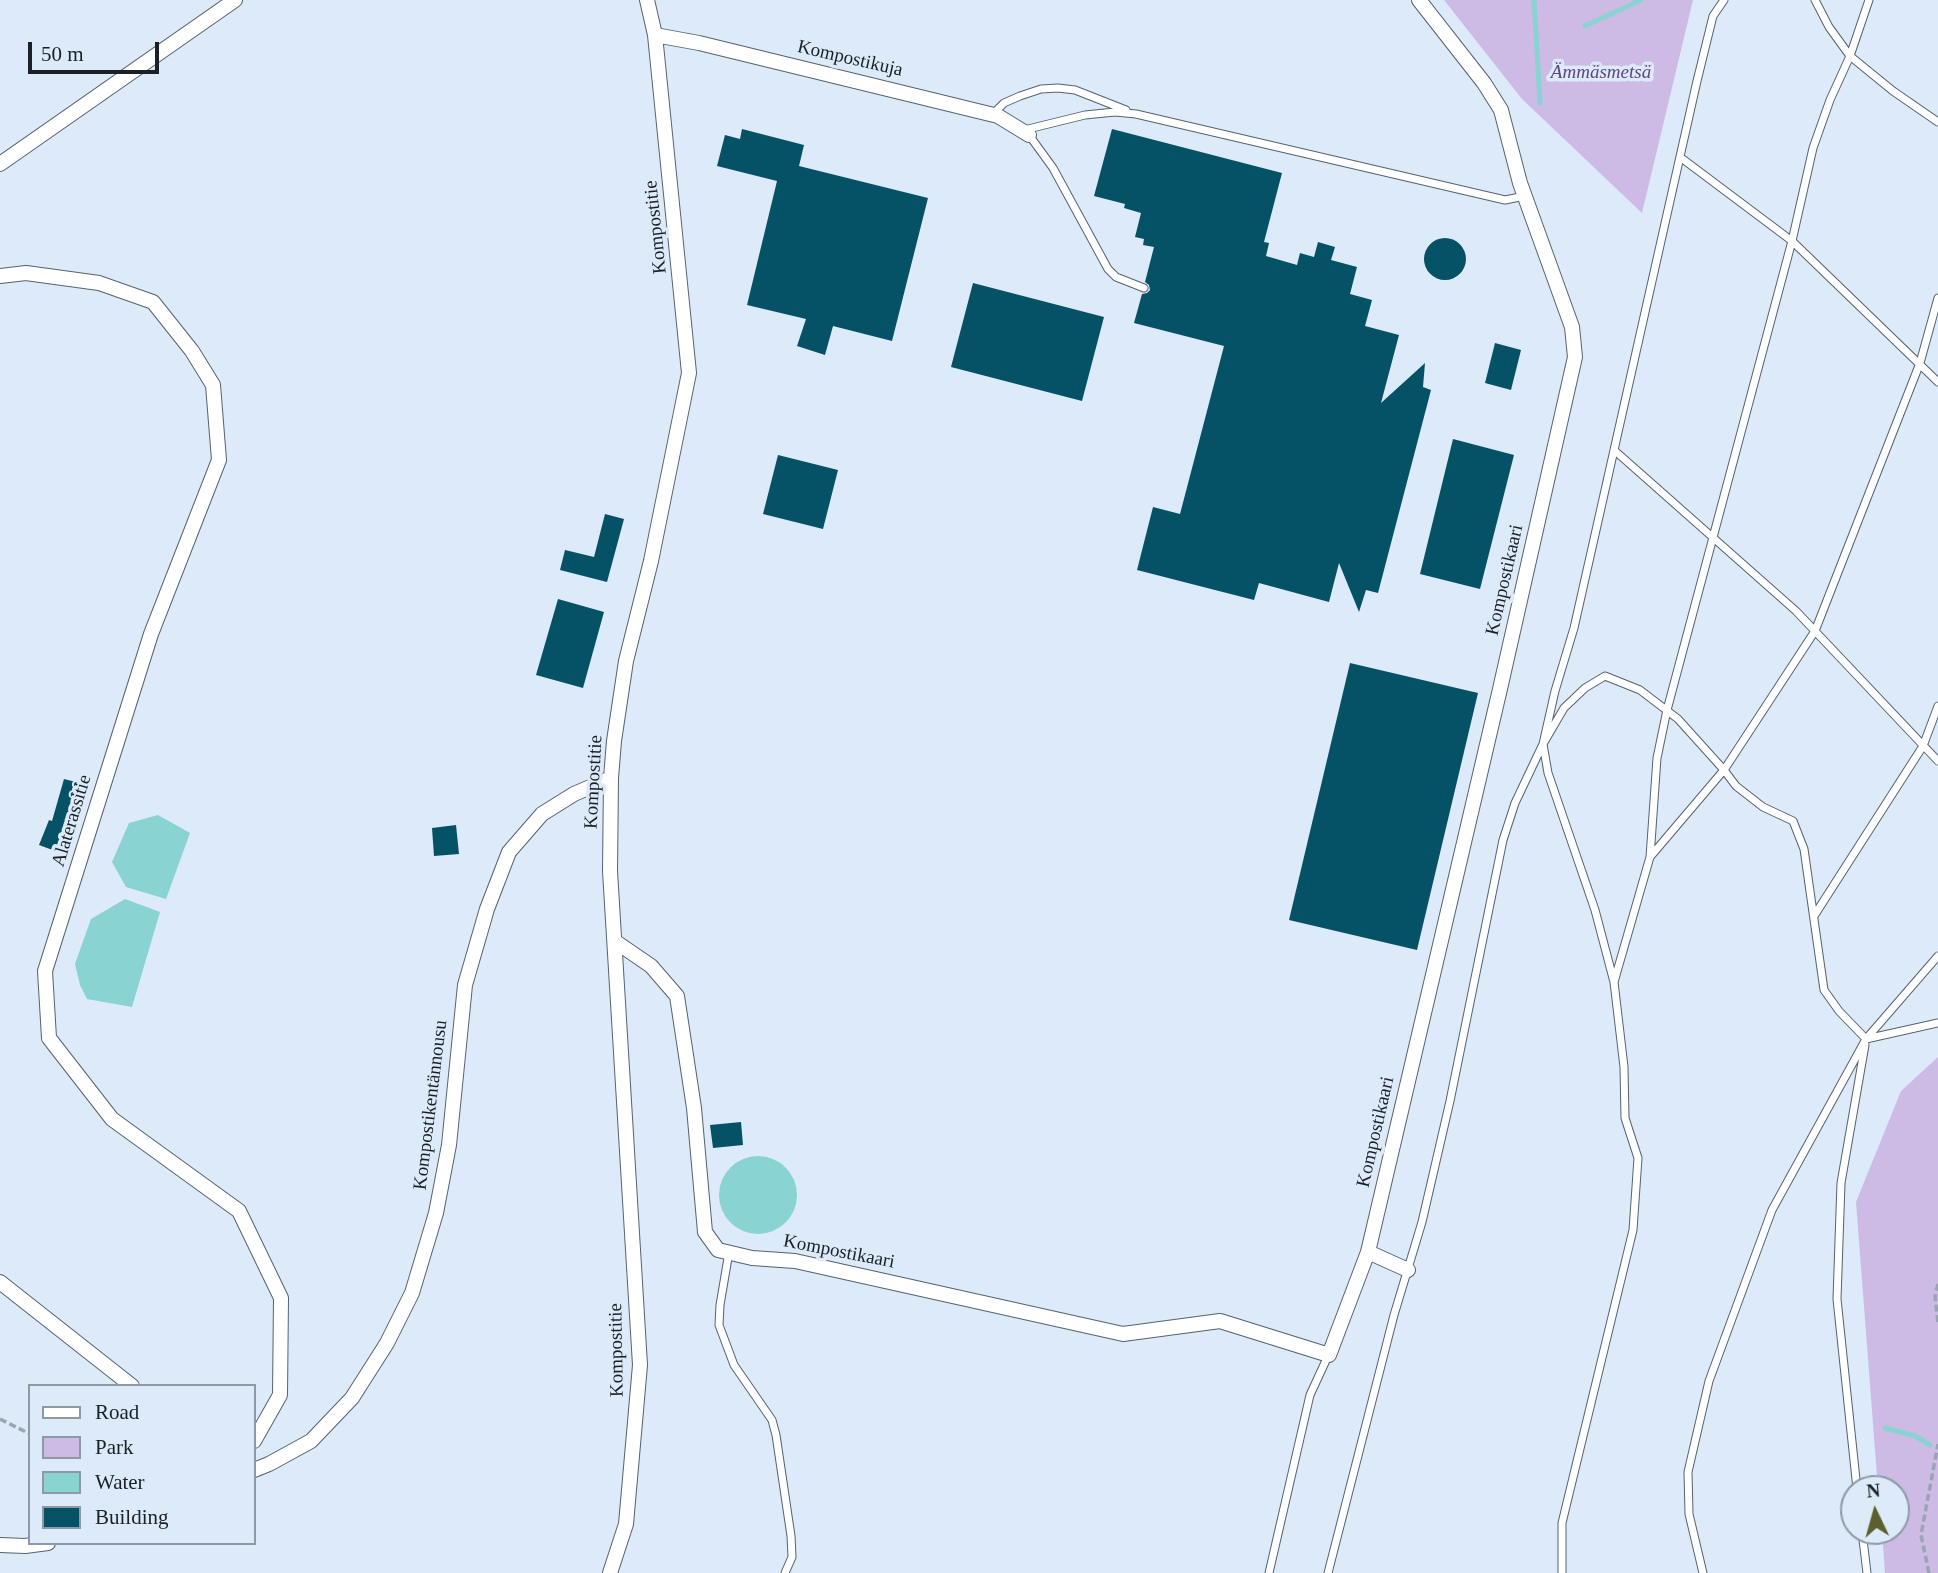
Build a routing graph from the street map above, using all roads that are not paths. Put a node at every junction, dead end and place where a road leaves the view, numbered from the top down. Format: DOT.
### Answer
graph roads {
  1 [pos="235,0"];
  2 [pos="647,0"];
  3 [pos="1419,0"];
  4 [pos="1724,0"];
  5 [pos="1815,0"];
  6 [pos="1869,0"];
  7 [pos="656,35"];
  8 [pos="1850,56"];
  9 [pos="1136,114"];
  10 [pos="992,115"];
  11 [pos="1938,122"];
  12 [pos="1026,132"];
  13 [pos="1680,157"];
  14 [pos="0,164"];
  15 [pos="1525,196"];
  16 [pos="1792,241"];
  17 [pos="0,276"];
  18 [pos="1143,288"];
  19 [pos="1938,298"];
  20 [pos="1920,363"];
  21 [pos="1938,382"];
  22 [pos="1614,450"];
  23 [pos="1712,537"];
  24 [pos="1815,631"];
  25 [pos="1938,706"];
  26 [pos="1667,710"];
  27 [pos="1543,744"];
  28 [pos="1923,746"];
  29 [pos="1938,761"];
  30 [pos="1724,770"];
  31 [pos="611,778"];
  32 [pos="1650,857"];
  33 [pos="1814,916"];
  34 [pos="616,942"];
  35 [pos="1938,956"];
  36 [pos="1614,982"];
  37 [pos="1938,1023"];
  38 [pos="1866,1039"];
  39 [pos="729,1252"];
  40 [pos="1368,1252"];
  41 [pos="1408,1270"];
  42 [pos="0,1283"];
  43 [pos="1329,1355"];
  44 [pos="129,1384"];
  45 [pos="256,1437"];
  46 [pos="256,1469"];
  47 [pos="1856,1475"];
  48 [pos="0,1545"];
  49 [pos="32,1545"];
  50 [pos="1864,1545"];
  51 [pos="610,1573"];
  52 [pos="785,1573"];
  53 [pos="1269,1573"];
  54 [pos="1328,1573"];
  55 [pos="1562,1573"];
  56 [pos="1703,1573"];
  57 [pos="1867,1573"];
  1 -- 14 [label="street"];
  2 -- 7 [label="street, Kompostitie"];
  3 -- 15 [label="street, Kompostikaari"];
  4 -- 13 [label="lane"];
  5 -- 8 [label="lane"];
  6 -- 8 [label="lane"];
  7 -- 10 [label="street, Kompostikuja"];
  7 -- 31 [label="street, Kompostitie"];
  8 -- 11 [label="lane"];
  8 -- 16 [label="lane"];
  9 -- 10 [label="lane"];
  9 -- 12 [label="lane"];
  9 -- 15 [label="lane"];
  10 -- 12 [label="street, Kompostikuja"];
  12 -- 18 [label="lane"];
  13 -- 16 [label="lane"];
  13 -- 22 [label="lane"];
  15 -- 40 [label="street, Kompostikaari"];
  16 -- 20 [label="lane"];
  16 -- 23 [label="lane"];
  17 -- 45 [label="street, Alaterassitie"];
  19 -- 20 [label="lane"];
  20 -- 21 [label="lane"];
  20 -- 24 [label="lane"];
  22 -- 23 [label="lane"];
  22 -- 27 [label="lane"];
  23 -- 24 [label="lane"];
  23 -- 26 [label="lane"];
  24 -- 28 [label="lane"];
  24 -- 30 [label="lane"];
  25 -- 28 [label="lane"];
  26 -- 27 [label="lane"];
  26 -- 30 [label="lane"];
  26 -- 32 [label="lane"];
  27 -- 36 [label="lane"];
  27 -- 41 [label="lane"];
  28 -- 29 [label="lane"];
  28 -- 33 [label="lane"];
  30 -- 32 [label="lane"];
  30 -- 33 [label="lane"];
  31 -- 34 [label="street, Kompostitie"];
  31 -- 46 [label="street, Kompostikentännousu"];
  32 -- 36 [label="lane"];
  33 -- 38 [label="lane"];
  34 -- 39 [label="street"];
  34 -- 51 [label="street, Kompostitie"];
  35 -- 38 [label="lane"];
  36 -- 55 [label="lane"];
  37 -- 38 [label="lane"];
  38 -- 47 [label="lane"];
  38 -- 56 [label="lane"];
  39 -- 43 [label="street, Kompostikaari"];
  39 -- 52 [label="lane"];
  40 -- 41 [label="street"];
  40 -- 43 [label="street, Kompostikaari"];
  41 -- 54 [label="lane"];
  42 -- 44 [label="street"];
  43 -- 53 [label="lane"];
  48 -- 49 [label="street"];
  50 -- 57 [label="lane"];
}
